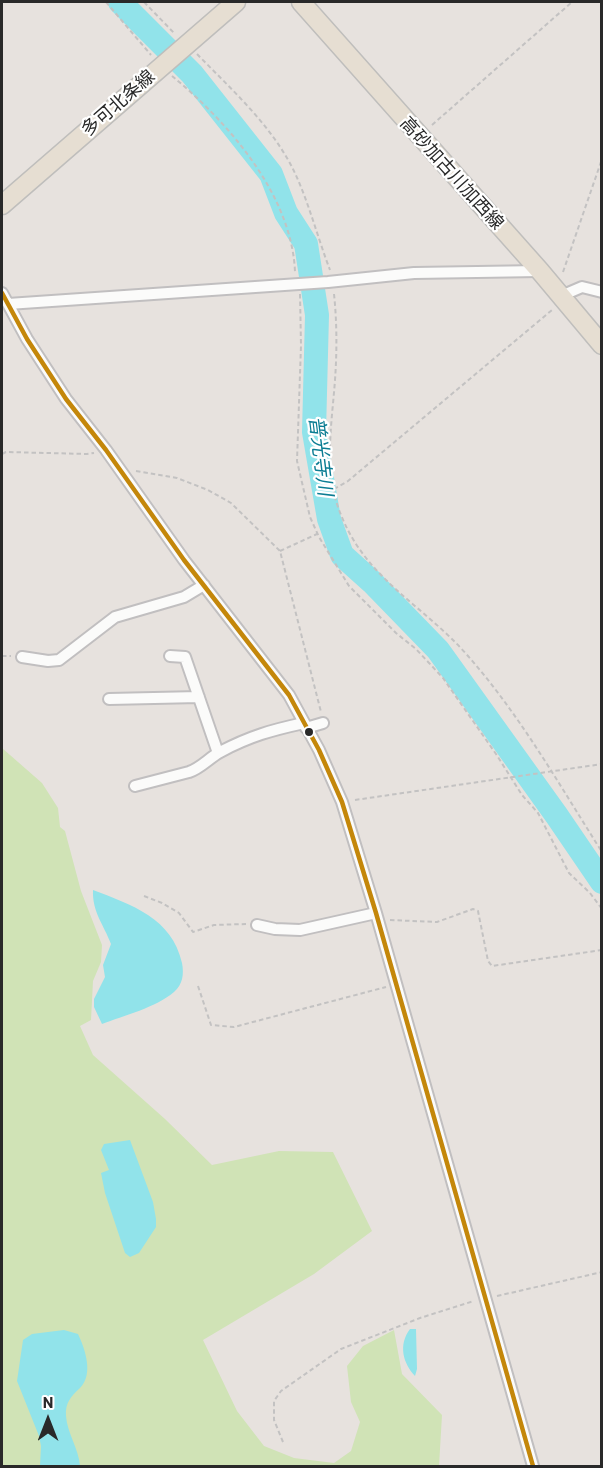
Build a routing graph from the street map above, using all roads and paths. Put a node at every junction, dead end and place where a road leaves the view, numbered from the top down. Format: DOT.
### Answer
graph roads {
  1 [pos="106,2"];
  2 [pos="144,2"];
  3 [pos="236,2"];
  4 [pos="301,2"];
  5 [pos="572,2"];
  6 [pos="184,45"];
  7 [pos="162,64"];
  8 [pos="419,136"];
  9 [pos="602,159"];
  10 [pos="2,205"];
  11 [pos="540,271"];
  12 [pos="331,281"];
  13 [pos="299,282"];
  14 [pos="602,292"];
  15 [pos="2,293"];
  16 [pos="559,294"];
  17 [pos="8,304"];
  18 [pos="602,345"];
  19 [pos="106,450"];
  20 [pos="2,454"];
  21 [pos="122,473"];
  22 [pos="334,489"];
  23 [pos="317,534"];
  24 [pos="280,551"];
  25 [pos="204,585"];
  26 [pos="170,656"];
  27 [pos="22,657"];
  28 [pos="199,697"];
  29 [pos="109,699"];
  30 [pos="323,723"];
  31 [pos="305,725"];
  32 [pos="218,753"];
  33 [pos="602,764"];
  34 [pos="551,772"];
  35 [pos="513,777"];
  36 [pos="135,786"];
  37 [pos="342,802"];
  38 [pos="602,852"];
  39 [pos="144,896"];
  40 [pos="602,909"];
  41 [pos="377,918"];
  42 [pos="257,925"];
  43 [pos="602,950"];
  44 [pos="395,985"];
  45 [pos="198,986"];
  46 [pos="602,1272"];
  47 [pos="485,1297"];
  48 [pos="283,1442"];
  49 [pos="534,1467"];
  1 -- 7 [label="path"];
  2 -- 6 [label="path"];
  3 -- 6 [label="main road, 多可北条線"];
  4 -- 8 [label="main road, 高砂加古川加西線"];
  5 -- 8 [label="path"];
  6 -- 7 [label="main road, 多可北条線"];
  6 -- 12 [label="path"];
  7 -- 10 [label="main road, 多可北条線"];
  7 -- 13 [label="path"];
  8 -- 11 [label="main road, 高砂加古川加西線"];
  9 -- 16 [label="path"];
  11 -- 12 [label="street"];
  11 -- 16 [label="main road, 高砂加古川加西線"];
  12 -- 13 [label="street"];
  12 -- 22 [label="path"];
  13 -- 17 [label="street"];
  13 -- 23 [label="path"];
  14 -- 16 [label="street"];
  15 -- 17 [label="street"];
  16 -- 18 [label="main road, 高砂加古川加西線"];
  16 -- 22 [label="path"];
  17 -- 19 [label="street"];
  19 -- 20 [label="path"];
  19 -- 21 [label="street"];
  21 -- 24 [label="path"];
  21 -- 25 [label="street"];
  22 -- 34 [label="path"];
  23 -- 24 [label="path"];
  23 -- 35 [label="path"];
  24 -- 30 [label="path"];
  25 -- 27 [label="street"];
  25 -- 31 [label="street"];
  26 -- 28 [label="street"];
  28 -- 29 [label="street"];
  28 -- 32 [label="street"];
  30 -- 31 [label="street"];
  31 -- 32 [label="street"];
  31 -- 37 [label="street"];
  32 -- 36 [label="street"];
  33 -- 34 [label="path"];
  34 -- 35 [label="path"];
  34 -- 38 [label="path"];
  35 -- 37 [label="path"];
  35 -- 40 [label="path"];
  37 -- 41 [label="street"];
  39 -- 42 [label="path"];
  41 -- 42 [label="street"];
  41 -- 43 [label="path"];
  41 -- 44 [label="street"];
  44 -- 45 [label="path"];
  44 -- 47 [label="street"];
  46 -- 47 [label="path"];
  47 -- 48 [label="path"];
  47 -- 49 [label="street"];
}
